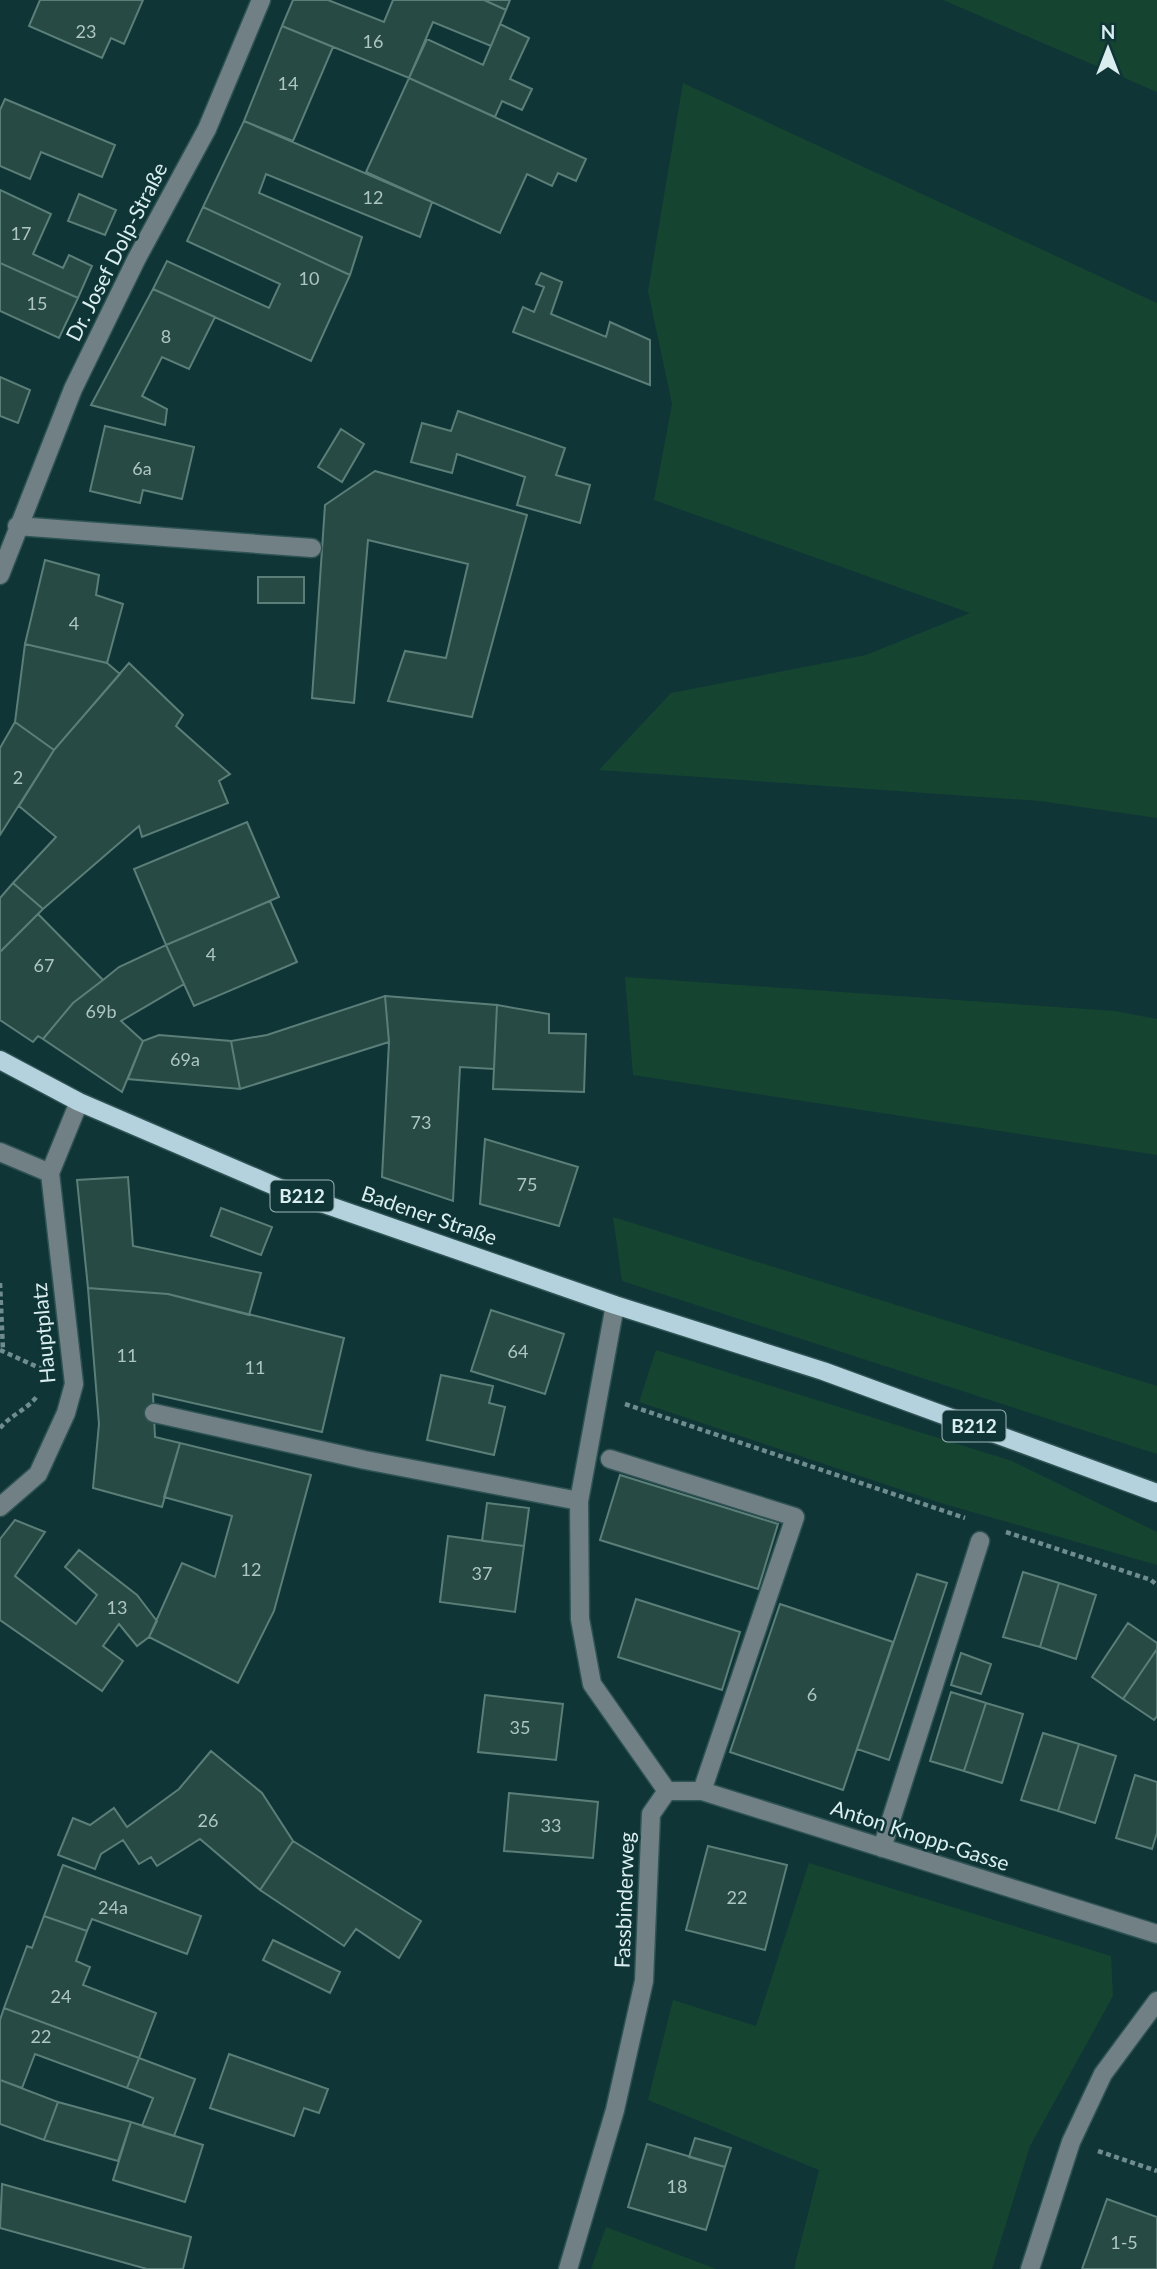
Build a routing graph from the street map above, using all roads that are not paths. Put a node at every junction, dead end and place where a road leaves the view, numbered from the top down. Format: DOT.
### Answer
graph roads {
  1 [pos="261,0"];
  2 [pos="17,526"];
  3 [pos="312,548"];
  4 [pos="0,575"];
  5 [pos="0,1060"];
  6 [pos="79,1102"];
  7 [pos="0,1152"];
  8 [pos="50,1173"];
  9 [pos="615,1304"];
  10 [pos="154,1413"];
  11 [pos="610,1459"];
  12 [pos="1157,1493"];
  13 [pos="579,1501"];
  14 [pos="0,1507"];
  15 [pos="980,1541"];
  16 [pos="667,1791"];
  17 [pos="702,1791"];
  18 [pos="882,1847"];
  19 [pos="1157,1934"];
  20 [pos="1157,2001"];
  21 [pos="568,2269"];
  22 [pos="1030,2269"];
  1 -- 2 [label="street, Dr. Josef Dolp-Straße"];
  2 -- 3 [label="street"];
  2 -- 4 [label="street, Dr. Josef Dolp-Straße"];
  5 -- 6 [label="main road, Badener Straße / B212"];
  6 -- 8 [label="street, Hauptplatz"];
  6 -- 9 [label="main road, Badener Straße / B212"];
  7 -- 8 [label="street"];
  8 -- 14 [label="street, Hauptplatz"];
  9 -- 12 [label="main road, B212"];
  9 -- 13 [label="street"];
  10 -- 13 [label="street"];
  11 -- 17 [label="street"];
  13 -- 16 [label="street"];
  15 -- 18 [label="street"];
  16 -- 17 [label="street, Anton Knopp-Gasse"];
  16 -- 21 [label="street, Fassbinderweg"];
  17 -- 18 [label="street, Anton Knopp-Gasse"];
  18 -- 19 [label="street, Anton Knopp-Gasse"];
  20 -- 22 [label="street"];
}
